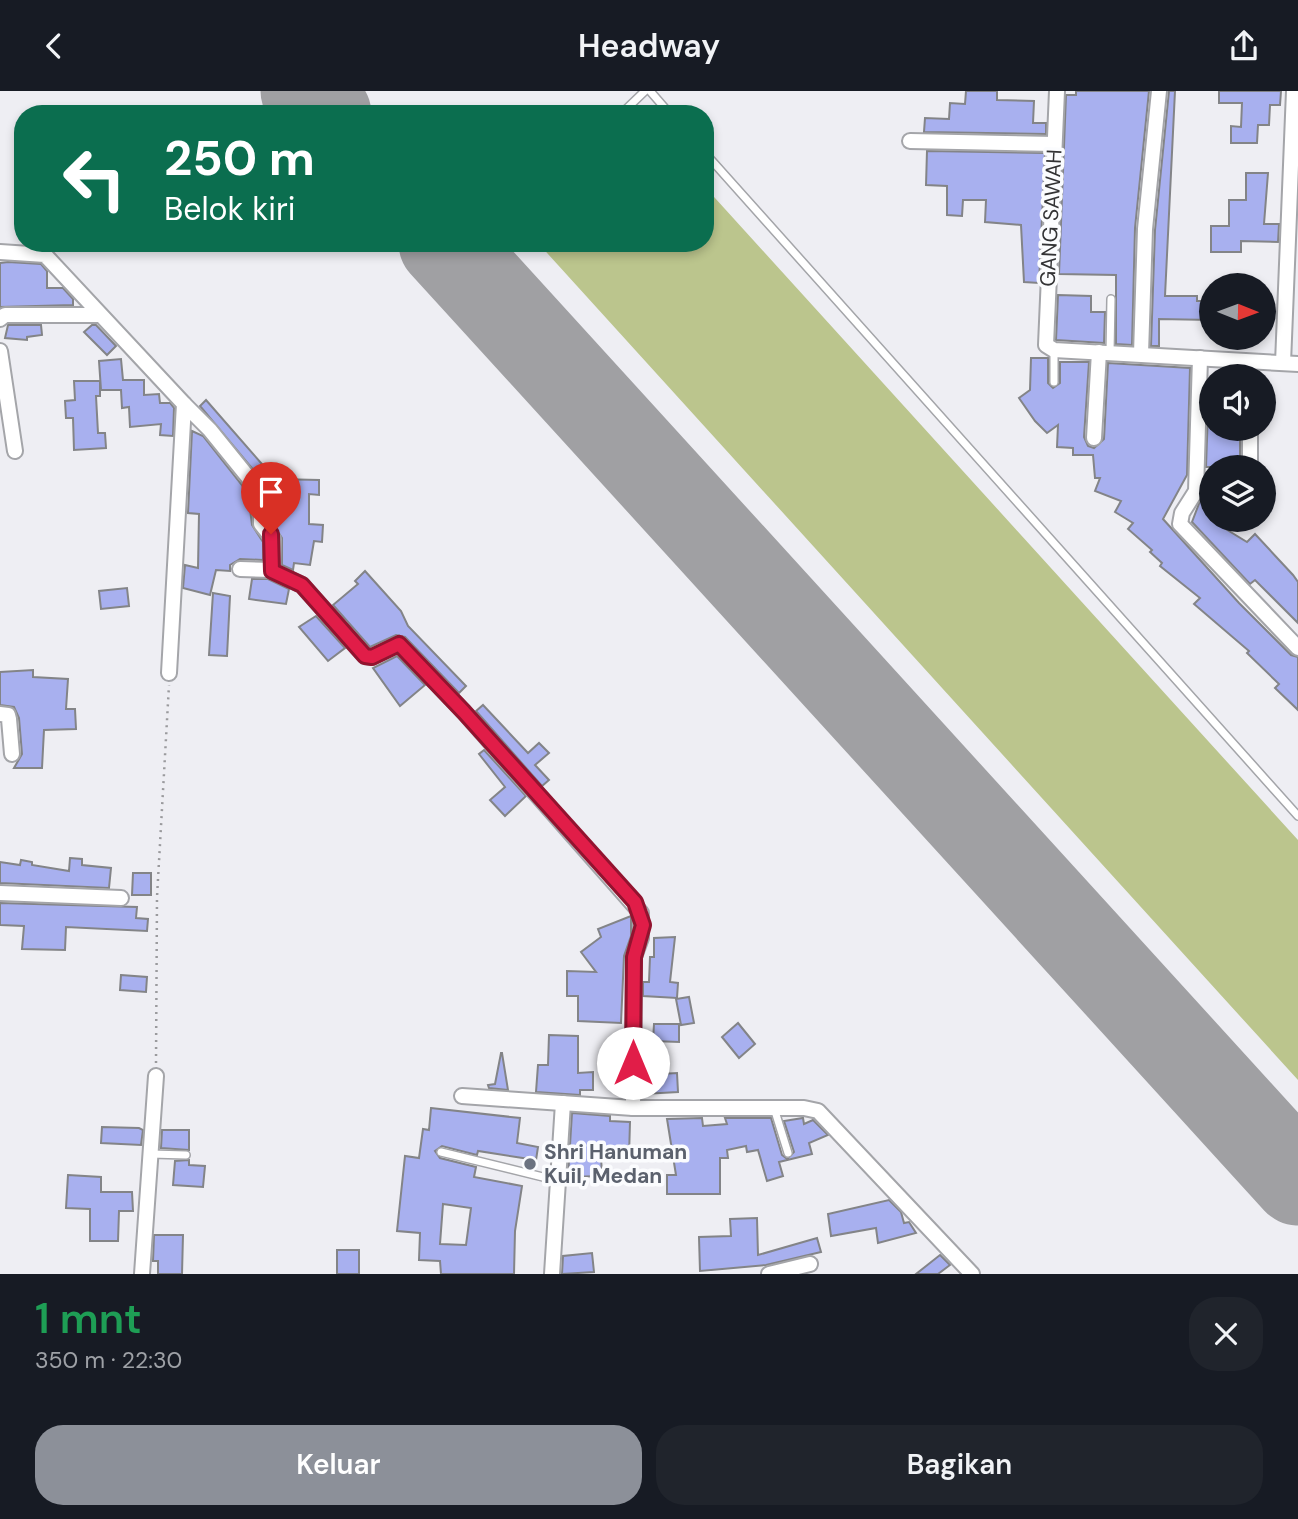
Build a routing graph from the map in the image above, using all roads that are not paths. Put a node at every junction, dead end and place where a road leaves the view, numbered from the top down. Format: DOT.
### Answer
graph roads {
  1 [pos="647,91"];
  2 [pos="1057,91"];
  3 [pos="1159,91"];
  4 [pos="1294,91"];
  5 [pos="631,105"];
  6 [pos="661,105"];
  7 [pos="910,141"];
  8 [pos="1055,144"];
  9 [pos="714,163"];
  10 [pos="0,252"];
  11 [pos="1111,299"];
  12 [pos="99,315"];
  13 [pos="0,319"];
  14 [pos="1050,347"];
  15 [pos="0,351"];
  16 [pos="1105,352"];
  17 [pos="1140,354"];
  18 [pos="1200,358"];
  19 [pos="1283,363"];
  20 [pos="1228,364"];
  21 [pos="1276,364"];
  22 [pos="1298,364"];
  23 [pos="1054,382"];
  24 [pos="184,404"];
  25 [pos="1094,438"];
  26 [pos="15,451"];
  27 [pos="240,569"];
  28 [pos="272,571"];
  29 [pos="1298,648"];
  30 [pos="169,673"];
  31 [pos="0,714"];
  32 [pos="12,754"];
  33 [pos="1298,816"];
  34 [pos="0,893"];
  35 [pos="121,898"];
  36 [pos="156,1076"];
  37 [pos="461,1096"];
  38 [pos="563,1103"];
  39 [pos="633,1108"];
  40 [pos="774,1108"];
  41 [pos="441,1152"];
  42 [pos="788,1153"];
  43 [pos="150,1154"];
  44 [pos="186,1155"];
  45 [pos="560,1181"];
  46 [pos="810,1264"];
  47 [pos="142,1274"];
  48 [pos="552,1274"];
  49 [pos="769,1274"];
  50 [pos="972,1274"];
  1 -- 5 [label="lane"];
  1 -- 6 [label="lane"];
  2 -- 8 [label="street, GANG SAWAH"];
  3 -- 17 [label="street"];
  4 -- 19 [label="street"];
  7 -- 8 [label="street"];
  8 -- 14 [label="street, GANG SAWAH"];
  9 -- 33 [label="lane"];
  10 -- 12 [label="street"];
  11 -- 16 [label="lane"];
  12 -- 13 [label="street"];
  12 -- 24 [label="street"];
  14 -- 16 [label="street"];
  14 -- 23 [label="lane"];
  15 -- 26 [label="street"];
  16 -- 17 [label="street"];
  16 -- 25 [label="street"];
  17 -- 18 [label="street"];
  18 -- 20 [label="street"];
  18 -- 29 [label="street"];
  19 -- 21 [label="street"];
  19 -- 22 [label="street"];
  24 -- 28 [label="street"];
  24 -- 30 [label="street"];
  27 -- 28 [label="street"];
  28 -- 39 [label="street"];
  31 -- 32 [label="street"];
  34 -- 35 [label="street"];
  36 -- 43 [label="street"];
  37 -- 38 [label="street"];
  38 -- 39 [label="street"];
  38 -- 45 [label="street"];
  39 -- 40 [label="street"];
  40 -- 42 [label="lane"];
  40 -- 50 [label="street"];
  41 -- 45 [label="lane"];
  43 -- 44 [label="lane"];
  43 -- 47 [label="street"];
  45 -- 48 [label="street"];
  46 -- 49 [label="street"];
}
